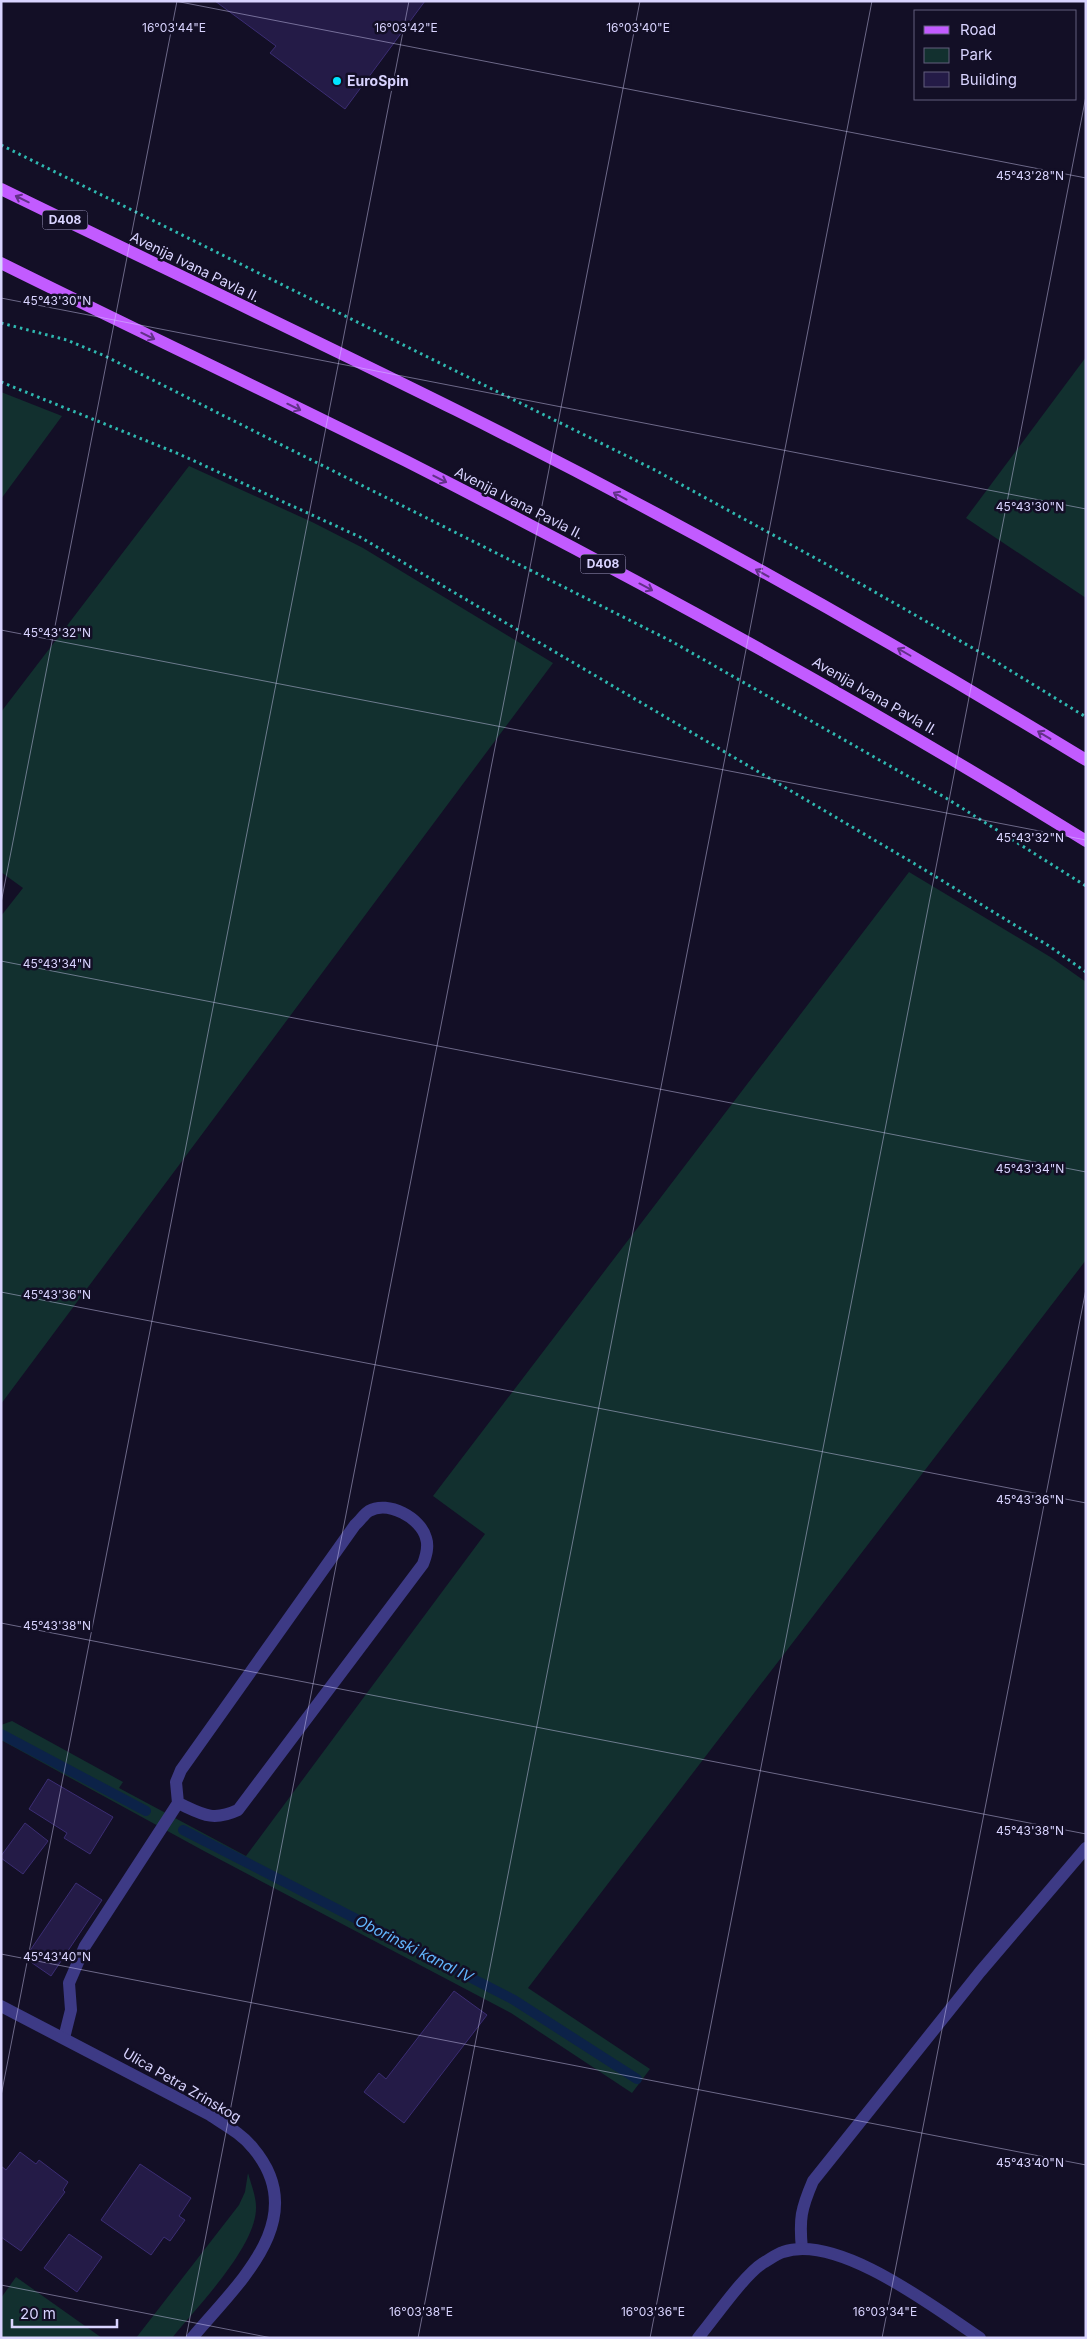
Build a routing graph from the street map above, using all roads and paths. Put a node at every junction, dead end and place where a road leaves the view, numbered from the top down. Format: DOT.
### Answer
graph roads {
  1 [pos="1,145"];
  2 [pos="1,189"];
  3 [pos="1,263"];
  4 [pos="1,322"];
  5 [pos="1,382"];
  6 [pos="1086,717"];
  7 [pos="1086,760"];
  8 [pos="1086,841"];
  9 [pos="1086,886"];
  10 [pos="1086,972"];
  11 [pos="178,1803"];
  12 [pos="1086,1848"];
  13 [pos="1,2006"];
  14 [pos="64,2038"];
  15 [pos="802,2249"];
  16 [pos="192,2338"];
  17 [pos="698,2338"];
  18 [pos="980,2338"];
  1 -- 6 [label="path"];
  7 -- 2 [label="main road, Avenija Ivana Pavla II. / D408, one-way"];
  3 -- 8 [label="main road, Avenija Ivana Pavla II. / D408, one-way"];
  4 -- 9 [label="path"];
  5 -- 10 [label="path"];
  11 -- 11 [label="street"];
  11 -- 14 [label="street"];
  12 -- 15 [label="street"];
  13 -- 14 [label="street, Ulica Petra Zrinskog"];
  14 -- 16 [label="street, Ulica Petra Zrinskog"];
  15 -- 17 [label="street"];
  15 -- 18 [label="street"];
}
